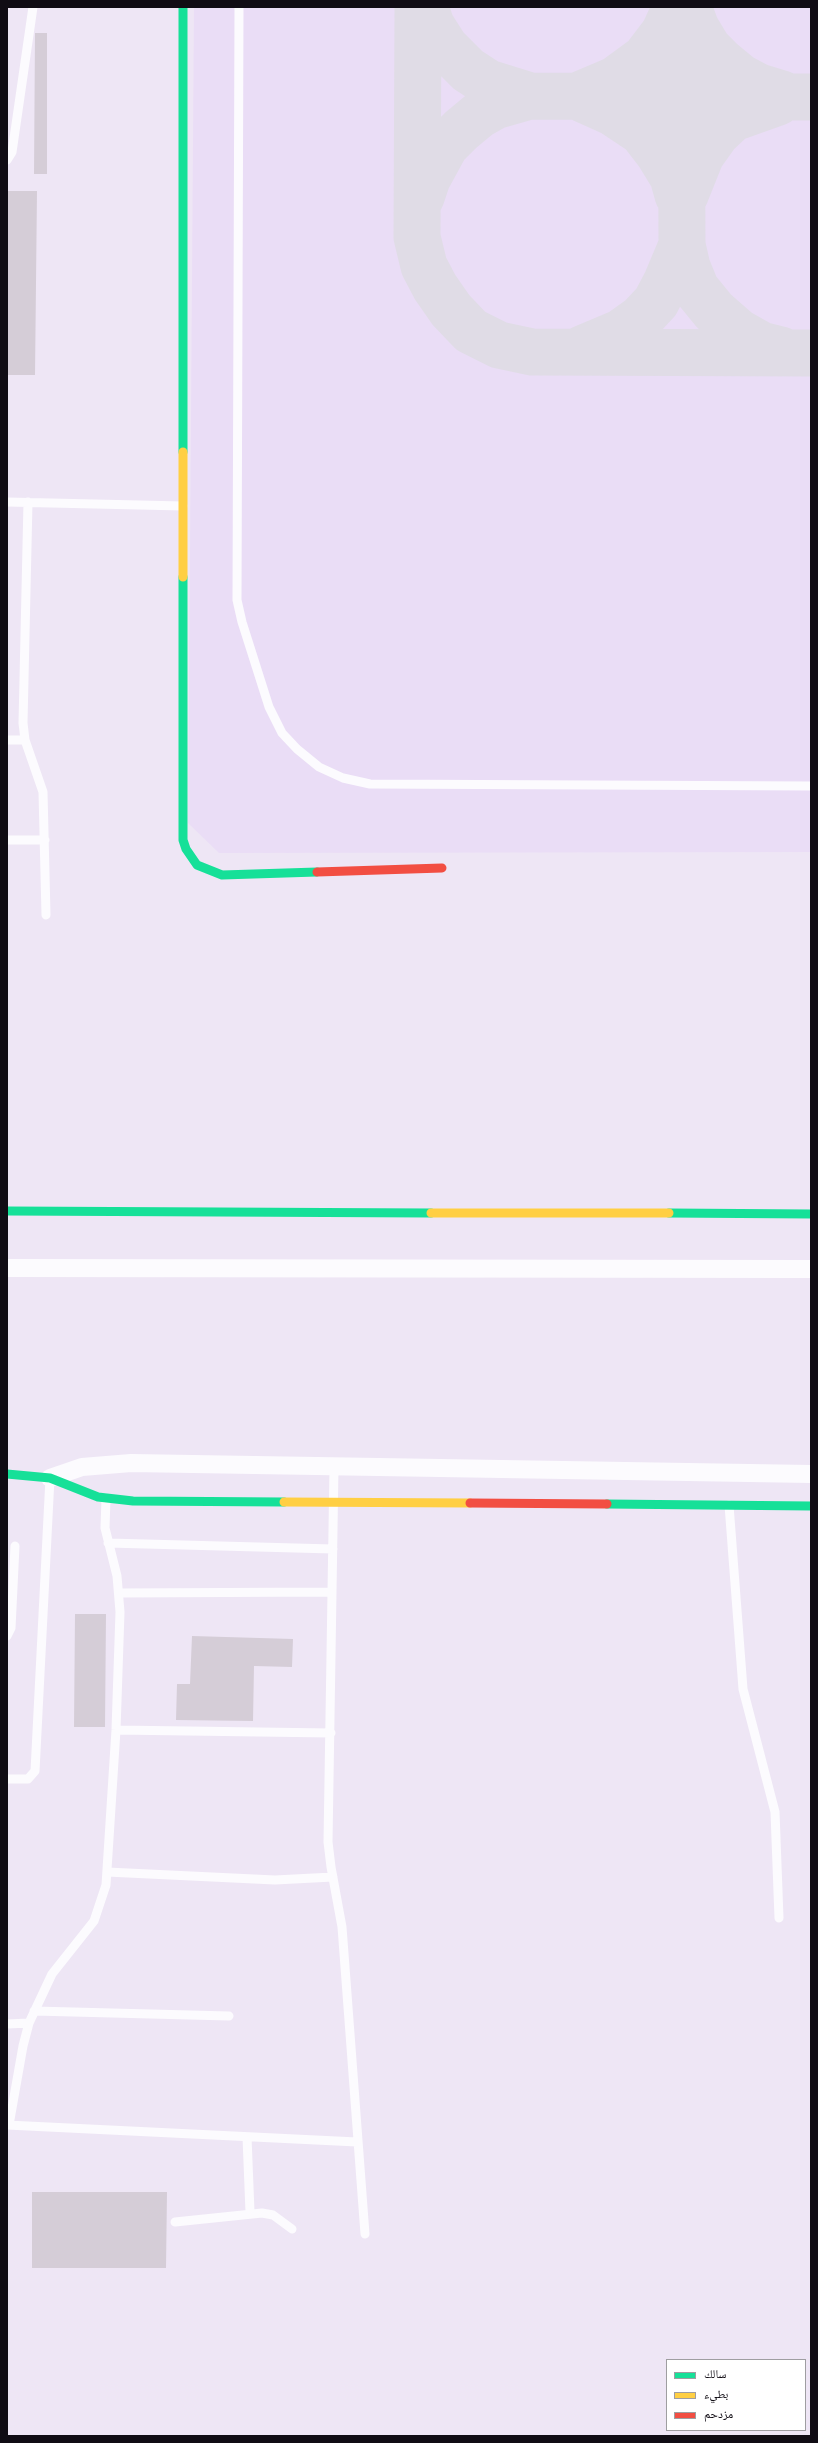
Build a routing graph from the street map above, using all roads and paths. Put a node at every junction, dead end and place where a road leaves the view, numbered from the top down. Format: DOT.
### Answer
graph roads {
  1 [pos="33,7"];
  2 [pos="183,7"];
  3 [pos="239,7"];
  4 [pos="7,160"];
  5 [pos="7,502"];
  6 [pos="28,502"];
  7 [pos="183,506"];
  8 [pos="7,740"];
  9 [pos="25,740"];
  10 [pos="811,786"];
  11 [pos="7,840"];
  12 [pos="45,840"];
  13 [pos="442,868"];
  14 [pos="46,915"];
  15 [pos="7,1211"];
  16 [pos="811,1214"];
  17 [pos="7,1268"];
  18 [pos="811,1269"];
  19 [pos="334,1467"];
  20 [pos="7,1474"];
  21 [pos="811,1474"];
  22 [pos="50,1478"];
  23 [pos="106,1498"];
  24 [pos="334,1503"];
  25 [pos="729,1505"];
  26 [pos="811,1506"];
  27 [pos="108,1543"];
  28 [pos="15,1546"];
  29 [pos="333,1549"];
  30 [pos="332,1592"];
  31 [pos="119,1593"];
  32 [pos="7,1636"];
  33 [pos="116,1730"];
  34 [pos="331,1732"];
  35 [pos="7,1779"];
  36 [pos="107,1872"];
  37 [pos="333,1877"];
  38 [pos="779,1918"];
  39 [pos="34,2011"];
  40 [pos="229,2016"];
  41 [pos="29,2023"];
  42 [pos="7,2024"];
  43 [pos="8,2125"];
  44 [pos="247,2137"];
  45 [pos="357,2142"];
  46 [pos="250,2212"];
  47 [pos="175,2222"];
  48 [pos="292,2229"];
  49 [pos="365,2234"];
  1 -- 4 [label="lane"];
  2 -- 7 [label="street"];
  3 -- 10 [label="lane"];
  5 -- 6 [label="lane"];
  6 -- 7 [label="lane"];
  6 -- 9 [label="lane"];
  7 -- 13 [label="street"];
  8 -- 9 [label="lane"];
  9 -- 12 [label="lane"];
  11 -- 12 [label="lane"];
  12 -- 14 [label="lane"];
  15 -- 16 [label="street"];
  17 -- 18 [label="street"];
  19 -- 21 [label="street"];
  19 -- 22 [label="street"];
  19 -- 24 [label="lane"];
  20 -- 22 [label="street"];
  22 -- 23 [label="street"];
  22 -- 35 [label="lane"];
  23 -- 24 [label="street"];
  23 -- 27 [label="lane"];
  24 -- 25 [label="street"];
  24 -- 29 [label="lane"];
  25 -- 26 [label="street"];
  25 -- 38 [label="lane"];
  27 -- 29 [label="lane"];
  27 -- 31 [label="lane"];
  28 -- 32 [label="lane"];
  29 -- 30 [label="lane"];
  30 -- 31 [label="lane"];
  30 -- 34 [label="lane"];
  31 -- 33 [label="lane"];
  33 -- 34 [label="lane"];
  33 -- 36 [label="lane"];
  34 -- 37 [label="lane"];
  36 -- 37 [label="lane"];
  36 -- 39 [label="lane"];
  37 -- 45 [label="lane"];
  39 -- 40 [label="lane"];
  39 -- 41 [label="lane"];
  41 -- 42 [label="lane"];
  41 -- 43 [label="lane"];
  43 -- 44 [label="lane"];
  44 -- 45 [label="lane"];
  44 -- 46 [label="lane"];
  45 -- 49 [label="lane"];
  46 -- 47 [label="lane"];
  46 -- 48 [label="lane"];
}
